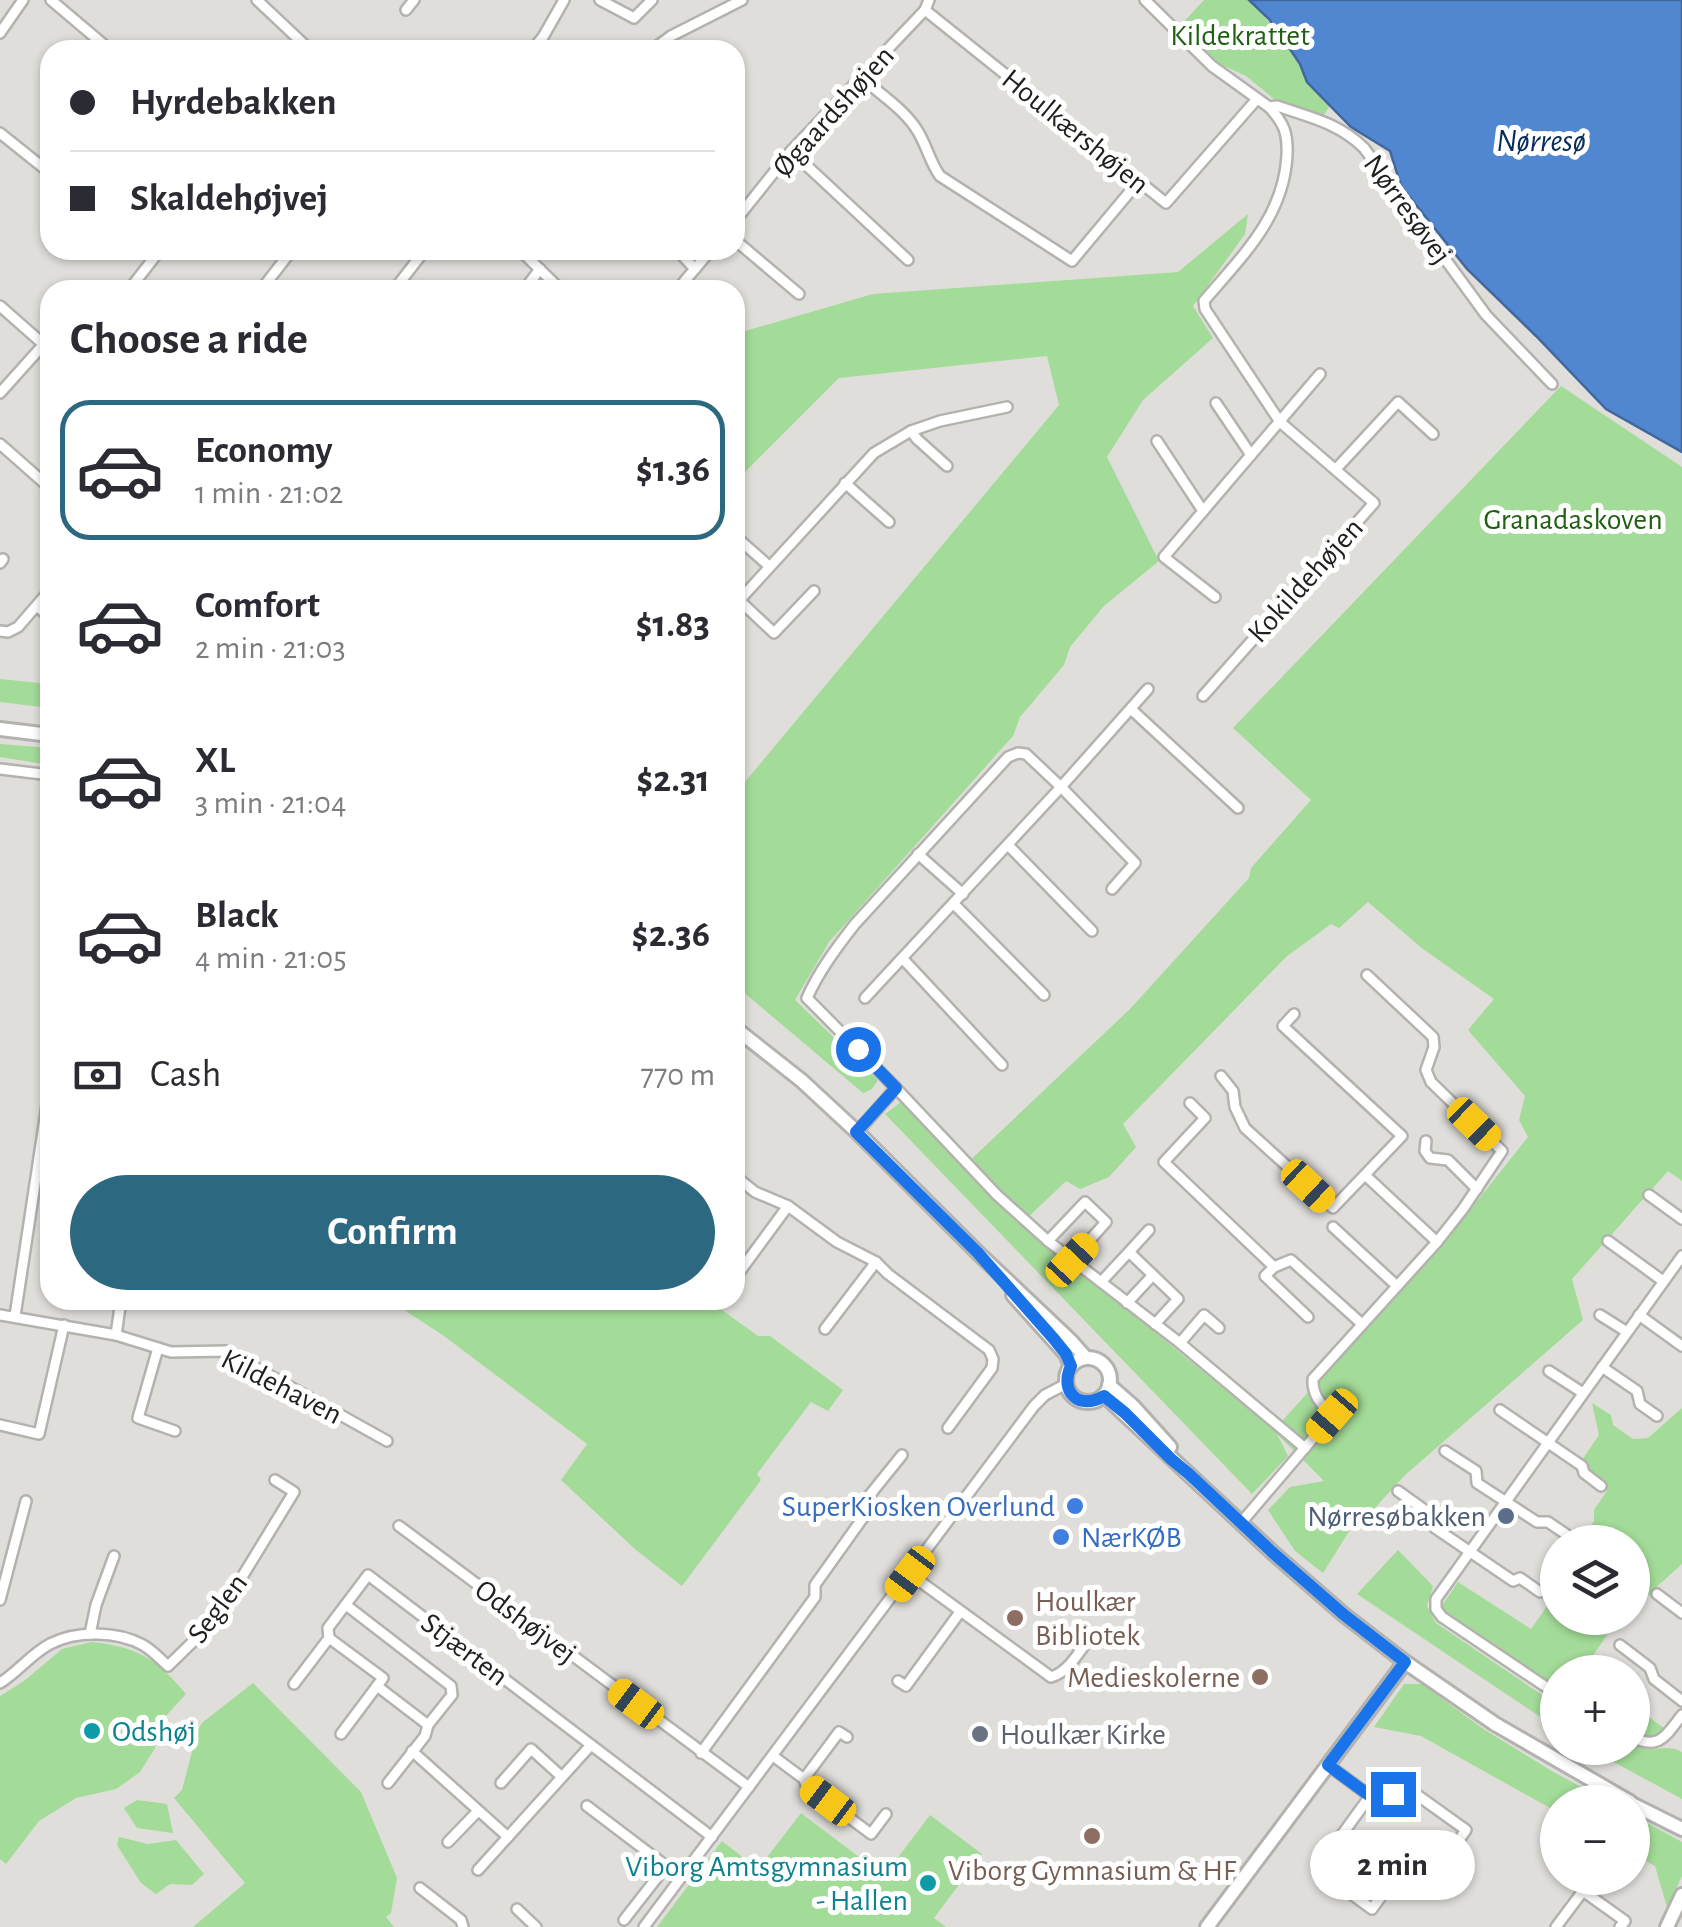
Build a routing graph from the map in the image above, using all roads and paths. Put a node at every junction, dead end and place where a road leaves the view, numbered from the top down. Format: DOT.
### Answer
graph roads {
  1 [pos="5,0"];
  2 [pos="23,0"];
  3 [pos="51,0"];
  4 [pos="257,0"];
  5 [pos="414,0"];
  6 [pos="564,0"];
  7 [pos="600,0"];
  8 [pos="652,0"];
  9 [pos="742,0"];
  10 [pos="1145,0"];
  11 [pos="927,5"];
  12 [pos="16,10"];
  13 [pos="406,10"];
  14 [pos="0,33"];
  15 [pos="98,40"];
  16 [pos="299,40"];
  17 [pos="541,40"];
  18 [pos="666,40"];
  19 [pos="862,78"];
  20 [pos="1257,99"];
  21 [pos="1269,108"];
  22 [pos="0,132"];
  23 [pos="791,151"];
  24 [pos="40,165"];
  25 [pos="1138,182"];
  26 [pos="745,208"];
  27 [pos="745,248"];
  28 [pos="152,260"];
  29 [pos="284,260"];
  30 [pos="531,260"];
  31 [pos="686,260"];
  32 [pos="703,260"];
  33 [pos="908,260"];
  34 [pos="540,269"];
  35 [pos="695,269"];
  36 [pos="137,280"];
  37 [pos="269,280"];
  38 [pos="532,280"];
  39 [pos="551,280"];
  40 [pos="686,280"];
  41 [pos="799,294"];
  42 [pos="0,306"];
  43 [pos="40,341"];
  44 [pos="40,354"];
  45 [pos="1320,374"];
  46 [pos="1552,384"];
  47 [pos="0,392"];
  48 [pos="1216,404"];
  49 [pos="1006,407"];
  50 [pos="1280,422"];
  51 [pos="911,431"];
  52 [pos="1433,434"];
  53 [pos="1157,441"];
  54 [pos="0,444"];
  55 [pos="1251,455"];
  56 [pos="947,466"];
  57 [pos="1336,469"];
  58 [pos="40,479"];
  59 [pos="845,483"];
  60 [pos="1203,511"];
  61 [pos="889,522"];
  62 [pos="745,545"];
  63 [pos="769,566"];
  64 [pos="814,591"];
  65 [pos="745,593"];
  66 [pos="1215,597"];
  67 [pos="40,601"];
  68 [pos="36,606"];
  69 [pos="40,609"];
  70 [pos="745,609"];
  71 [pos="0,631"];
  72 [pos="1148,689"];
  73 [pos="1203,696"];
  74 [pos="1132,710"];
  75 [pos="2,729"];
  76 [pos="40,734"];
  77 [pos="0,769"];
  78 [pos="40,774"];
  79 [pos="1061,787"];
  80 [pos="1238,808"];
  81 [pos="1008,845"];
  82 [pos="918,854"];
  83 [pos="1112,888"];
  84 [pos="964,894"];
  85 [pos="954,904"];
  86 [pos="1092,931"];
  87 [pos="903,959"];
  88 [pos="1366,975"];
  89 [pos="1044,995"];
  90 [pos="865,998"];
  91 [pos="1294,1014"];
  92 [pos="745,1037"];
  93 [pos="1002,1065"];
  94 [pos="1221,1076"];
  95 [pos="896,1088"];
  96 [pos="1190,1102"];
  97 [pos="856,1132"];
  98 [pos="1426,1142"];
  99 [pos="40,1148"];
  100 [pos="1366,1175"];
  101 [pos="745,1184"];
  102 [pos="1476,1189"];
  103 [pos="1649,1195"];
  104 [pos="788,1206"];
  105 [pos="1682,1218"];
  106 [pos="1333,1226"];
  107 [pos="1149,1230"];
  108 [pos="1608,1241"];
  109 [pos="1048,1242"];
  110 [pos="1437,1242"];
  111 [pos="1129,1252"];
  112 [pos="978,1253"];
  113 [pos="1072,1260"];
  114 [pos="876,1262"];
  115 [pos="1680,1263"];
  116 [pos="745,1264"];
  117 [pos="1274,1266"];
  118 [pos="1153,1275"];
  119 [pos="1101,1282"];
  120 [pos="1664,1282"];
  121 [pos="1397,1286"];
  122 [pos="1128,1302"];
  123 [pos="120,1310"];
  124 [pos="0,1315"];
  125 [pos="1600,1315"];
  126 [pos="14,1316"];
  127 [pos="1639,1316"];
  128 [pos="1308,1317"];
  129 [pos="1155,1324"];
  130 [pos="1362,1324"];
  131 [pos="64,1325"];
  132 [pos="1219,1328"];
  133 [pos="825,1329"];
  134 [pos="1627,1332"];
  135 [pos="116,1336"];
  136 [pos="1180,1343"];
  137 [pos="1682,1346"];
  138 [pos="158,1348"];
  139 [pos="1086,1358"];
  140 [pos="1071,1366"];
  141 [pos="1602,1366"];
  142 [pos="1549,1371"];
  143 [pos="1066,1384"];
  144 [pos="1106,1390"];
  145 [pos="1583,1393"];
  146 [pos="1500,1410"];
  147 [pos="1658,1416"];
  148 [pos="0,1425"];
  149 [pos="948,1428"];
  150 [pos="175,1431"];
  151 [pos="388,1442"];
  152 [pos="1548,1442"];
  153 [pos="1305,1448"];
  154 [pos="1444,1451"];
  155 [pos="902,1455"];
  156 [pos="275,1480"];
  157 [pos="1601,1486"];
  158 [pos="1398,1491"];
  159 [pos="1506,1500"];
  160 [pos="26,1501"];
  161 [pos="1240,1524"];
  162 [pos="1553,1525"];
  163 [pos="399,1526"];
  164 [pos="1469,1551"];
  165 [pos="114,1556"];
  166 [pos="910,1574"];
  167 [pos="1540,1592"];
  168 [pos="1657,1594"];
  169 [pos="0,1600"];
  170 [pos="346,1605"];
  171 [pos="960,1612"];
  172 [pos="1682,1613"];
  173 [pos="90,1634"];
  174 [pos="1092,1634"];
  175 [pos="329,1638"];
  176 [pos="1620,1644"];
  177 [pos="1405,1662"];
  178 [pos="898,1681"];
  179 [pos="0,1683"];
  180 [pos="1540,1683"];
  181 [pos="294,1684"];
  182 [pos="377,1686"];
  183 [pos="1682,1701"];
  184 [pos="1682,1715"];
  185 [pos="428,1725"];
  186 [pos="1670,1730"];
  187 [pos="341,1734"];
  188 [pos="846,1737"];
  189 [pos="1682,1738"];
  190 [pos="1650,1744"];
  191 [pos="592,1745"];
  192 [pos="412,1751"];
  193 [pos="1540,1751"];
  194 [pos="701,1753"];
  195 [pos="774,1756"];
  196 [pos="1328,1765"];
  197 [pos="1563,1765"];
  198 [pos="562,1777"];
  199 [pos="804,1779"];
  200 [pos="388,1782"];
  201 [pos="500,1784"];
  202 [pos="1599,1785"];
  203 [pos="749,1788"];
  204 [pos="1370,1796"];
  205 [pos="586,1806"];
  206 [pos="478,1811"];
  207 [pos="1650,1812"];
  208 [pos="886,1814"];
  209 [pos="1682,1828"];
  210 [pos="508,1837"];
  211 [pos="712,1838"];
  212 [pos="448,1842"];
  213 [pos="478,1870"];
  214 [pos="420,1888"];
  215 [pos="642,1898"];
  216 [pos="1680,1903"];
  217 [pos="658,1908"];
  218 [pos="517,1909"];
  219 [pos="624,1920"];
  220 [pos="463,1927"];
  221 [pos="536,1927"];
  222 [pos="644,1927"];
  223 [pos="1207,1927"];
  224 [pos="1556,1927"];
  225 [pos="1620,1927"];
  226 [pos="1667,1927"];
  1 -- 12 [label="street"];
  2 -- 12 [label="street"];
  3 -- 15 [label="street"];
  4 -- 16 [label="street"];
  5 -- 13 [label="street"];
  6 -- 17 [label="street"];
  7 -- 8 [label="street"];
  9 -- 18 [label="street"];
  10 -- 20 [label="street, Nørresøvej"];
  11 -- 19 [label="street, Øgaardshøjen"];
  11 -- 25 [label="street, Houlkærshøjen"];
  12 -- 14 [label="street"];
  19 -- 23 [label="street, Øgaardshøjen"];
  19 -- 25 [label="street"];
  20 -- 21 [label="street, Nørresøvej"];
  20 -- 25 [label="street, Houlkærshøjen"];
  21 -- 46 [label="street, Nørresøvej"];
  21 -- 50 [label="street, Kokildehøjen"];
  22 -- 24 [label="street"];
  23 -- 26 [label="street, Øgaardshøjen"];
  23 -- 33 [label="street"];
  27 -- 41 [label="street"];
  28 -- 36 [label="street"];
  29 -- 37 [label="street"];
  30 -- 34 [label="street"];
  31 -- 35 [label="street"];
  32 -- 35 [label="street"];
  34 -- 38 [label="street"];
  34 -- 39 [label="street"];
  35 -- 40 [label="street"];
  42 -- 43 [label="street"];
  44 -- 47 [label="street"];
  45 -- 50 [label="street, Kokildehøjen"];
  48 -- 55 [label="street"];
  49 -- 51 [label="street"];
  50 -- 55 [label="street, Kokildehøjen"];
  50 -- 57 [label="street, Kokildehøjen"];
  51 -- 56 [label="street"];
  51 -- 59 [label="street"];
  52 -- 57 [label="street, Kokildehøjen"];
  53 -- 60 [label="street"];
  54 -- 58 [label="street"];
  55 -- 60 [label="street, Kokildehøjen"];
  57 -- 73 [label="street, Kokildehøjen"];
  59 -- 61 [label="street"];
  59 -- 63 [label="street"];
  60 -- 66 [label="street, Kokildehøjen"];
  62 -- 63 [label="street"];
  63 -- 65 [label="street"];
  64 -- 70 [label="street"];
  67 -- 68 [label="street"];
  68 -- 69 [label="street"];
  68 -- 71 [label="street"];
  72 -- 74 [label="street"];
  74 -- 79 [label="street"];
  74 -- 80 [label="street"];
  75 -- 76 [label="street"];
  77 -- 78 [label="street"];
  79 -- 81 [label="street"];
  79 -- 82 [label="street"];
  79 -- 83 [label="street"];
  81 -- 84 [label="street"];
  81 -- 86 [label="street"];
  82 -- 84 [label="street"];
  82 -- 95 [label="street"];
  84 -- 85 [label="street"];
  85 -- 87 [label="street"];
  85 -- 89 [label="street"];
  87 -- 90 [label="street"];
  87 -- 93 [label="street"];
  88 -- 102 [label="street"];
  91 -- 100 [label="street"];
  92 -- 97 [label="street"];
  94 -- 100 [label="street"];
  95 -- 97 [label="street"];
  95 -- 109 [label="street"];
  96 -- 117 [label="street"];
  97 -- 112 [label="street"];
  98 -- 102 [label="street"];
  99 -- 126 [label="street"];
  100 -- 110 [label="street"];
  101 -- 104 [label="street"];
  102 -- 110 [label="street"];
  103 -- 105 [label="street"];
  104 -- 114 [label="street"];
  104 -- 116 [label="street"];
  106 -- 121 [label="street"];
  107 -- 111 [label="street"];
  108 -- 120 [label="street"];
  109 -- 113 [label="street"];
  109 -- 113 [label="street"];
  110 -- 121 [label="street"];
  111 -- 118 [label="street"];
  111 -- 119 [label="street"];
  112 -- 139 [label="street"];
  112 -- 140 [label="street"];
  113 -- 119 [label="street"];
  114 -- 133 [label="street"];
  114 -- 149 [label="street"];
  115 -- 120 [label="street"];
  117 -- 128 [label="street"];
  117 -- 130 [label="street"];
  118 -- 122 [label="street"];
  118 -- 129 [label="street"];
  119 -- 122 [label="street"];
  120 -- 127 [label="street"];
  121 -- 130 [label="street"];
  122 -- 129 [label="street"];
  123 -- 135 [label="street"];
  124 -- 126 [label="street, Kildehaven"];
  125 -- 134 [label="street"];
  126 -- 131 [label="street, Kildehaven"];
  127 -- 134 [label="street"];
  127 -- 137 [label="street"];
  129 -- 136 [label="street"];
  130 -- 153 [label="street"];
  131 -- 135 [label="street, Kildehaven"];
  131 -- 148 [label="street"];
  132 -- 136 [label="street"];
  134 -- 141 [label="street"];
  135 -- 138 [label="street, Kildehaven"];
  136 -- 153 [label="street"];
  138 -- 150 [label="street"];
  138 -- 151 [label="street, Kildehaven"];
  139 -- 140 [label="street"];
  139 -- 144 [label="street"];
  140 -- 143 [label="street"];
  141 -- 145 [label="street"];
  141 -- 147 [label="street"];
  142 -- 145 [label="street"];
  143 -- 144 [label="street"];
  143 -- 166 [label="street"];
  144 -- 161 [label="street"];
  145 -- 152 [label="street"];
  146 -- 152 [label="street"];
  152 -- 157 [label="street"];
  152 -- 159 [label="street"];
  153 -- 161 [label="street"];
  154 -- 159 [label="street"];
  155 -- 194 [label="street"];
  156 -- 173 [label="street, Seglen"];
  158 -- 164 [label="street"];
  159 -- 162 [label="street"];
  159 -- 164 [label="street"];
  160 -- 169 [label="street"];
  161 -- 177 [label="street"];
  163 -- 194 [label="street, Odshøjvej"];
  164 -- 167 [label="street"];
  164 -- 180 [label="street"];
  165 -- 173 [label="street"];
  166 -- 171 [label="street"];
  166 -- 195 [label="street"];
  168 -- 172 [label="street"];
  170 -- 175 [label="street, Stjærten"];
  170 -- 185 [label="street, Stjærten"];
  170 -- 191 [label="street, Stjærten"];
  171 -- 174 [label="street"];
  171 -- 178 [label="street"];
  173 -- 179 [label="street"];
  175 -- 181 [label="street, Stjærten"];
  175 -- 182 [label="street"];
  176 -- 183 [label="street"];
  177 -- 193 [label="street"];
  177 -- 196 [label="street"];
  182 -- 185 [label="street"];
  182 -- 187 [label="street"];
  184 -- 186 [label="street"];
  185 -- 192 [label="street, Stjærten"];
  186 -- 189 [label="street"];
  186 -- 190 [label="street"];
  188 -- 199 [label="street"];
  191 -- 198 [label="street"];
  191 -- 211 [label="street, Stjærten"];
  192 -- 200 [label="street, Stjærten"];
  192 -- 206 [label="street"];
  194 -- 203 [label="street, Odshøjvej"];
  195 -- 199 [label="street"];
  195 -- 203 [label="street"];
  196 -- 204 [label="street"];
  196 -- 223 [label="street"];
  197 -- 202 [label="street"];
  198 -- 201 [label="street"];
  198 -- 210 [label="street"];
  199 -- 208 [label="street"];
  203 -- 211 [label="street"];
  204 -- 204 [label="street"];
  205 -- 215 [label="street"];
  206 -- 210 [label="street"];
  206 -- 212 [label="street"];
  207 -- 209 [label="street"];
  210 -- 213 [label="street"];
  211 -- 217 [label="street"];
  214 -- 220 [label="street"];
  215 -- 217 [label="street"];
  215 -- 219 [label="street"];
  216 -- 226 [label="street"];
  217 -- 222 [label="street"];
  218 -- 221 [label="street"];
  224 -- 225 [label="street"];
}
